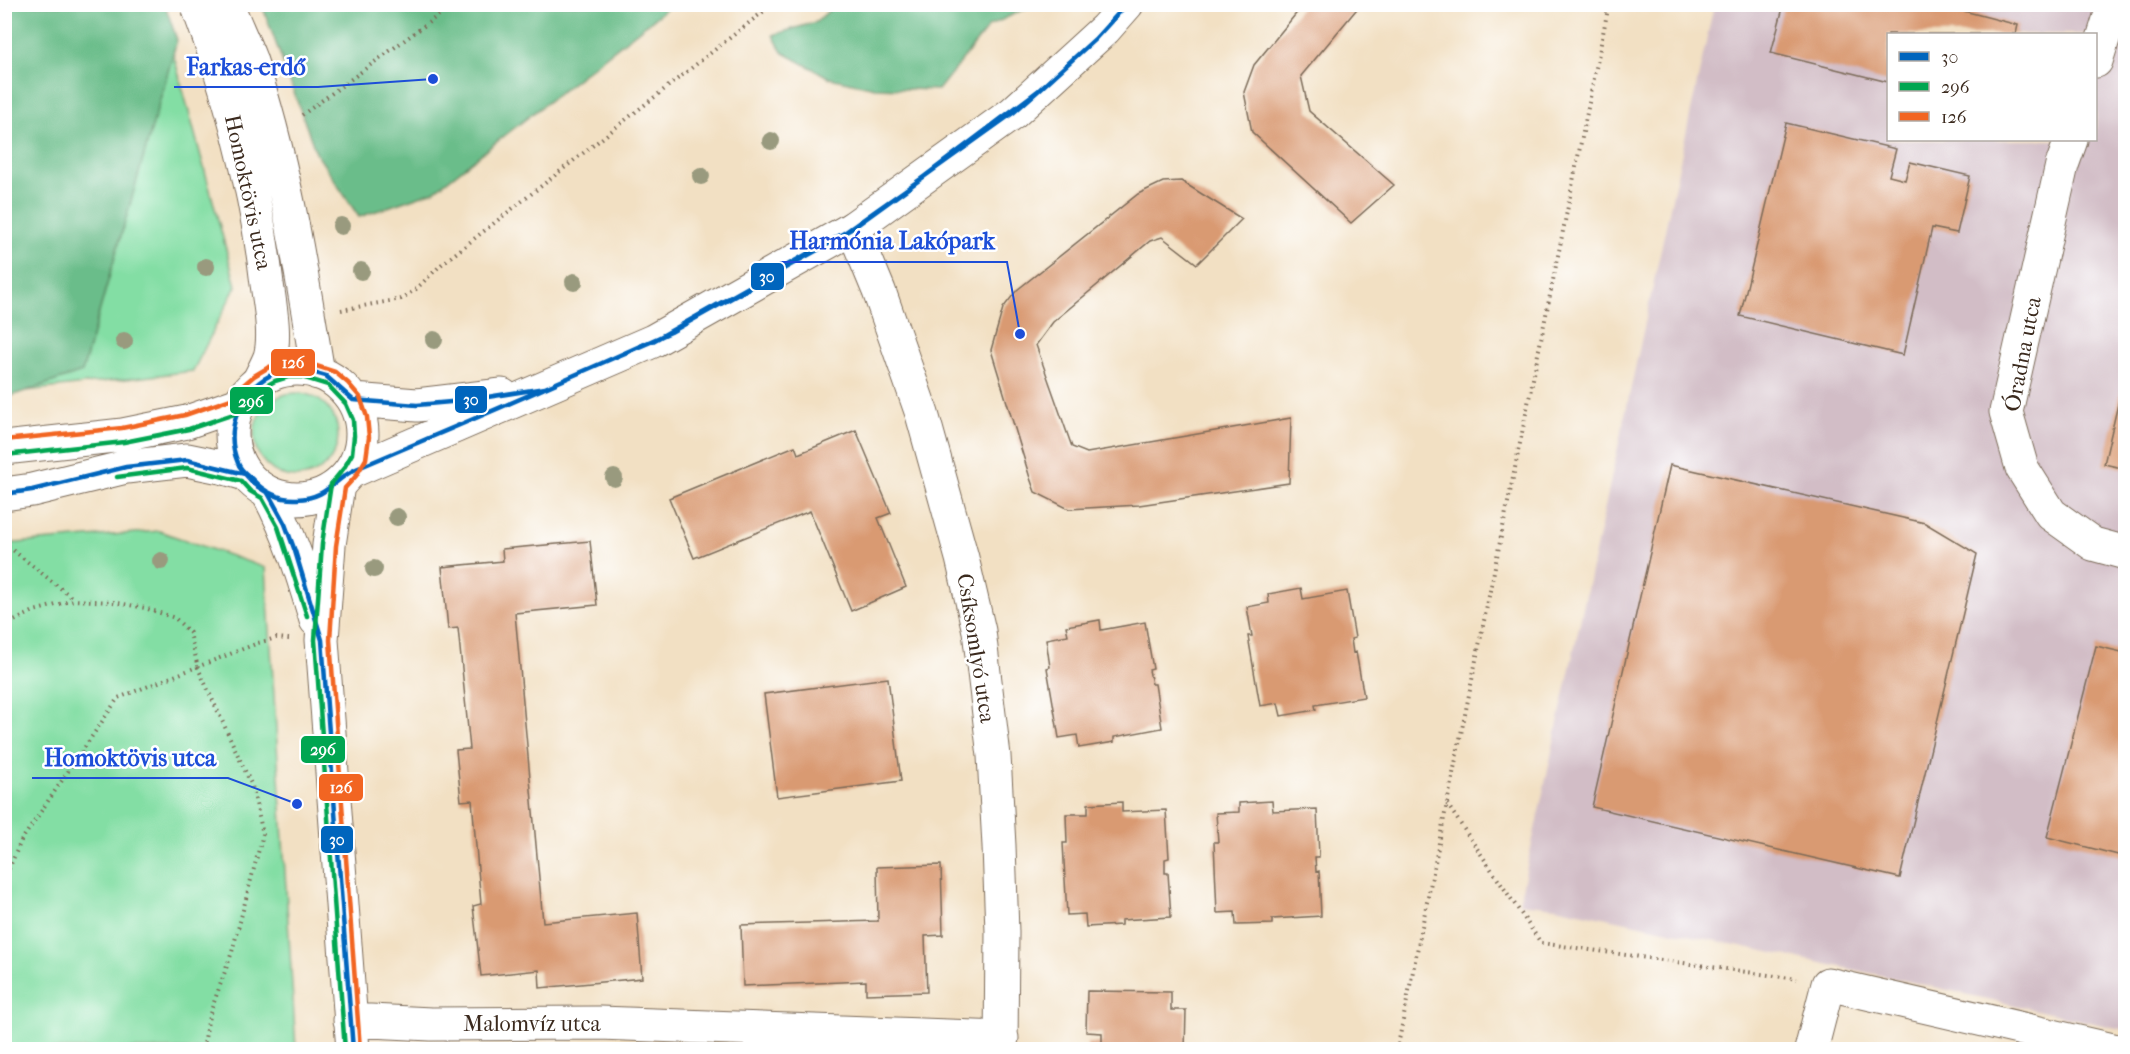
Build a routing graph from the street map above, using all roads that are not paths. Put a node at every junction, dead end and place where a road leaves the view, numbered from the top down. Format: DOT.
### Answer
graph roads {
  1 [pos="196,4"];
  2 [pos="227,4"];
  3 [pos="1127,4"];
  4 [pos="2114,4"];
  5 [pos="2097,58"];
  6 [pos="2070,141"];
  7 [pos="853,228"];
  8 [pos="318,372"];
  9 [pos="546,388"];
  10 [pos="248,393"];
  11 [pos="353,400"];
  12 [pos="4,448"];
  13 [pos="344,479"];
  14 [pos="256,484"];
  15 [pos="4,494"];
  16 [pos="2126,553"];
  17 [pos="322,640"];
  18 [pos="352,1035"];
  19 [pos="1001,1044"];
  20 [pos="1811,1050"];
  21 [pos="2113,1050"];
  1 -- 10 [label="street, Homoktövis utca"];
  2 -- 8 [label="street, Homoktövis utca"];
  3 -- 7 [label="street"];
  4 -- 5 [label="street"];
  6 -- 16 [label="street, Óradna utca"];
  7 -- 9 [label="street"];
  7 -- 19 [label="street, Csíksomlyó utca"];
  8 -- 10 [label="street"];
  8 -- 11 [label="street"];
  9 -- 11 [label="street"];
  9 -- 13 [label="street"];
  10 -- 12 [label="street"];
  10 -- 14 [label="street"];
  11 -- 13 [label="street"];
  13 -- 14 [label="street"];
  13 -- 17 [label="street"];
  14 -- 15 [label="street"];
  14 -- 17 [label="street"];
  17 -- 18 [label="street"];
  18 -- 19 [label="street, Malomvíz utca"];
  20 -- 21 [label="street"];
}
